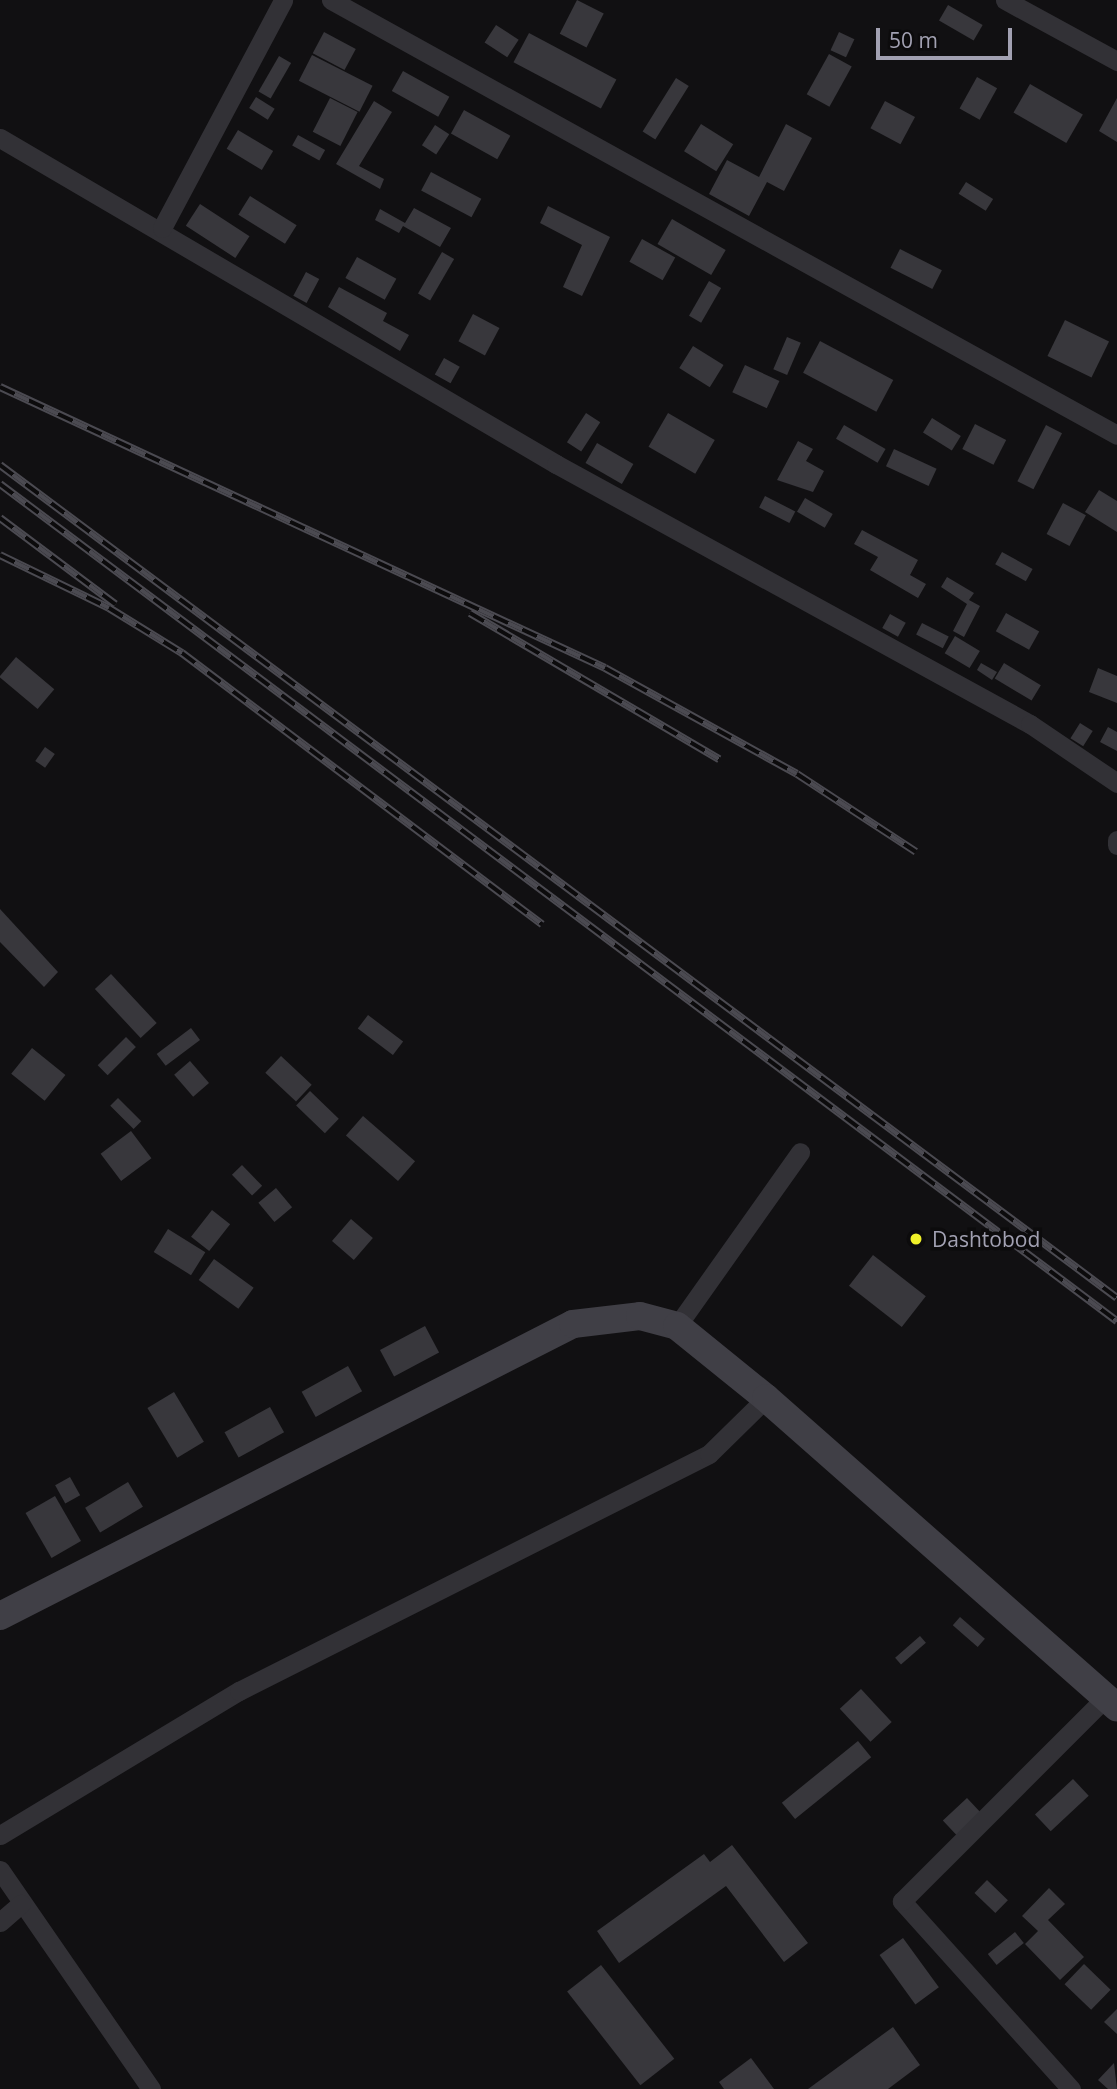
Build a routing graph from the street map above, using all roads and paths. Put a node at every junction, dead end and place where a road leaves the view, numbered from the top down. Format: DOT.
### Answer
graph roads {
  1 [pos="283,0"];
  2 [pos="331,0"];
  3 [pos="1005,0"];
  4 [pos="1117,61"];
  5 [pos="0,138"];
  6 [pos="162,228"];
  7 [pos="1117,435"];
  8 [pos="1117,783"];
  9 [pos="800,1152"];
  10 [pos="677,1326"];
  11 [pos="766,1398"];
  12 [pos="0,1616"];
  13 [pos="1112,1702"];
  14 [pos="0,1835"];
  15 [pos="0,1870"];
  16 [pos="21,1905"];
  17 [pos="0,1922"];
  18 [pos="151,2089"];
  19 [pos="1071,2089"];
  1 -- 6 [label="street"];
  2 -- 7 [label="street"];
  3 -- 4 [label="street"];
  5 -- 6 [label="street"];
  6 -- 8 [label="street"];
  9 -- 10 [label="street"];
  10 -- 11 [label="street"];
  10 -- 12 [label="street"];
  11 -- 13 [label="street"];
  11 -- 14 [label="street"];
  13 -- 19 [label="street"];
  15 -- 16 [label="street"];
  16 -- 17 [label="street"];
  16 -- 18 [label="street"];
}
